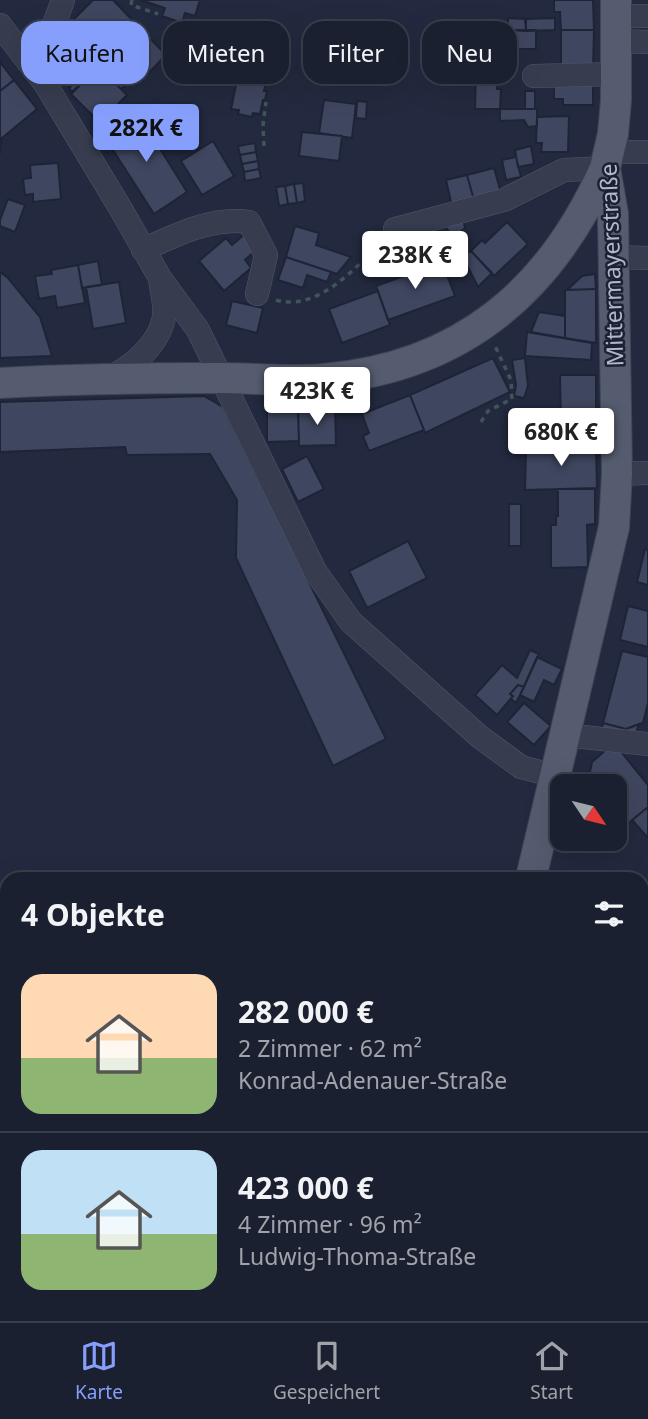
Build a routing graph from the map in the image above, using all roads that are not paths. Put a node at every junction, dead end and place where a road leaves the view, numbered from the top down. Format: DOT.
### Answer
graph roads {
  1 [pos="63,0"];
  2 [pos="648,16"];
  3 [pos="616,19"];
  4 [pos="55,21"];
  5 [pos="0,25"];
  6 [pos="648,41"];
  7 [pos="21,52"];
  8 [pos="616,74"];
  9 [pos="534,76"];
  10 [pos="44,84"];
  11 [pos="648,152"];
  12 [pos="607,160"];
  13 [pos="395,229"];
  14 [pos="144,250"];
  15 [pos="613,257"];
  16 [pos="648,258"];
  17 [pos="160,278"];
  18 [pos="257,295"];
  19 [pos="221,378"];
  20 [pos="102,381"];
  21 [pos="0,383"];
  22 [pos="648,473"];
  23 [pos="617,474"];
  24 [pos="565,735"];
  25 [pos="648,744"];
  26 [pos="555,774"];
  27 [pos="550,775"];
  28 [pos="550,797"];
  29 [pos="532,872"];
  1 -- 4 [label="street"];
  2 -- 3 [label="street"];
  3 -- 6 [label="street"];
  3 -- 8 [label="main road, Mittermayerstraße"];
  5 -- 7 [label="street"];
  8 -- 9 [label="street"];
  8 -- 12 [label="main road, Mittermayerstraße"];
  10 -- 14 [label="street"];
  11 -- 12 [label="street"];
  12 -- 13 [label="street"];
  12 -- 15 [label="main road, Mittermayerstraße"];
  12 -- 19 [label="main road"];
  14 -- 17 [label="street"];
  14 -- 18 [label="street"];
  15 -- 16 [label="street"];
  15 -- 23 [label="main road, Mittermayerstraße"];
  17 -- 19 [label="street"];
  17 -- 20 [label="street"];
  19 -- 20 [label="main road"];
  19 -- 27 [label="street"];
  20 -- 21 [label="main road"];
  22 -- 23 [label="street"];
  23 -- 24 [label="main road, Mittermayerstraße"];
  24 -- 25 [label="street"];
  24 -- 26 [label="main road, Mittermayerstraße"];
  28 -- 29 [label="main road, Mittermayerstraße"];
}
